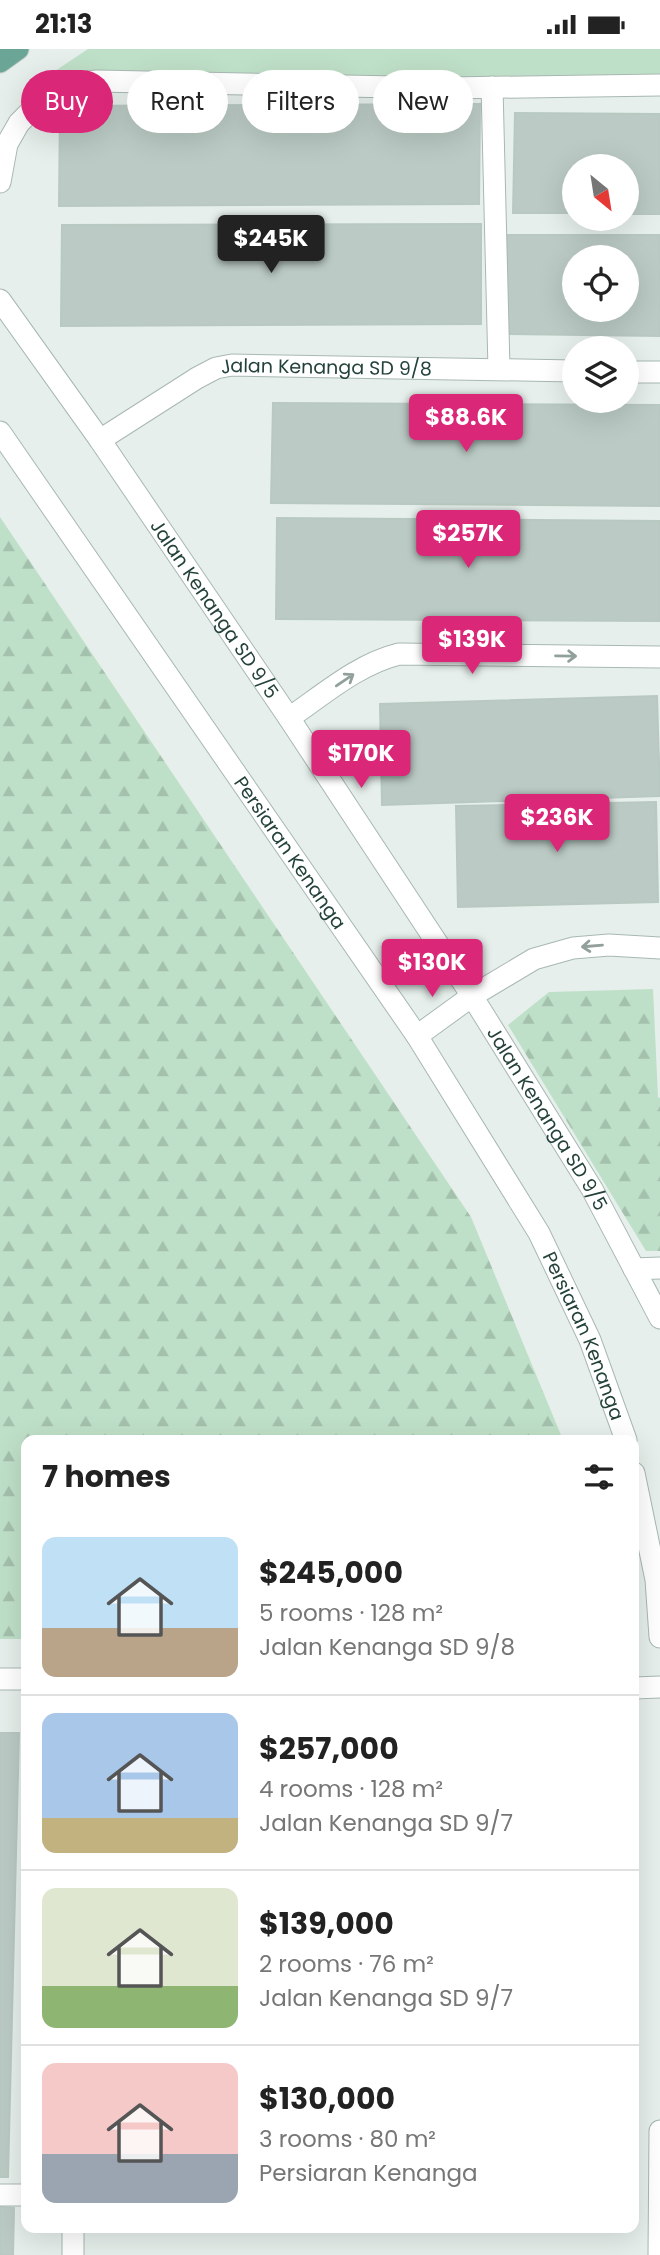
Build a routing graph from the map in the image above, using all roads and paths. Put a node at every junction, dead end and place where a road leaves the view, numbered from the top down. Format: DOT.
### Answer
graph roads {
  1 [pos="18,49"];
  2 [pos="0,62"];
  3 [pos="660,85"];
  4 [pos="492,87"];
  5 [pos="0,182"];
  6 [pos="0,300"];
  7 [pos="499,369"];
  8 [pos="562,371"];
  9 [pos="639,372"];
  10 [pos="660,372"];
  11 [pos="0,432"];
  12 [pos="100,440"];
  13 [pos="660,657"];
  14 [pos="289,718"];
  15 [pos="660,948"];
  16 [pos="472,996"];
  17 [pos="417,1036"];
  18 [pos="660,1268"];
  19 [pos="634,1269"];
  20 [pos="660,1318"];
  21 [pos="624,1435"];
  22 [pos="639,1497"];
  23 [pos="660,1637"];
  24 [pos="0,1679"];
  25 [pos="21,1679"];
  26 [pos="660,1687"];
  27 [pos="639,1688"];
  28 [pos="660,2131"];
  29 [pos="0,2195"];
  30 [pos="21,2196"];
  31 [pos="73,2233"];
  32 [pos="73,2255"];
  33 [pos="659,2255"];
  1 -- 2 [label="main road"];
  3 -- 4 [label="street"];
  4 -- 5 [label="street"];
  4 -- 7 [label="street"];
  6 -- 12 [label="street, Jalan Kenanga SD 9/5"];
  7 -- 8 [label="street, Jalan Kenanga SD 9/8"];
  7 -- 12 [label="street, Jalan Kenanga SD 9/8"];
  9 -- 10 [label="street"];
  11 -- 17 [label="street, Persiaran Kenanga"];
  12 -- 14 [label="street, Jalan Kenanga SD 9/5"];
  14 -- 13 [label="street, one-way"];
  14 -- 16 [label="street, Jalan Kenanga SD 9/5"];
  15 -- 16 [label="street, one-way"];
  16 -- 17 [label="street"];
  16 -- 19 [label="street, Jalan Kenanga SD 9/5"];
  17 -- 21 [label="street, Persiaran Kenanga"];
  18 -- 19 [label="street"];
  19 -- 20 [label="street, Jalan Kenanga SD 9/5"];
  22 -- 23 [label="street"];
  24 -- 25 [label="street"];
  26 -- 27 [label="street"];
  28 -- 33 [label="street"];
  29 -- 30 [label="street"];
  31 -- 32 [label="street"];
}
